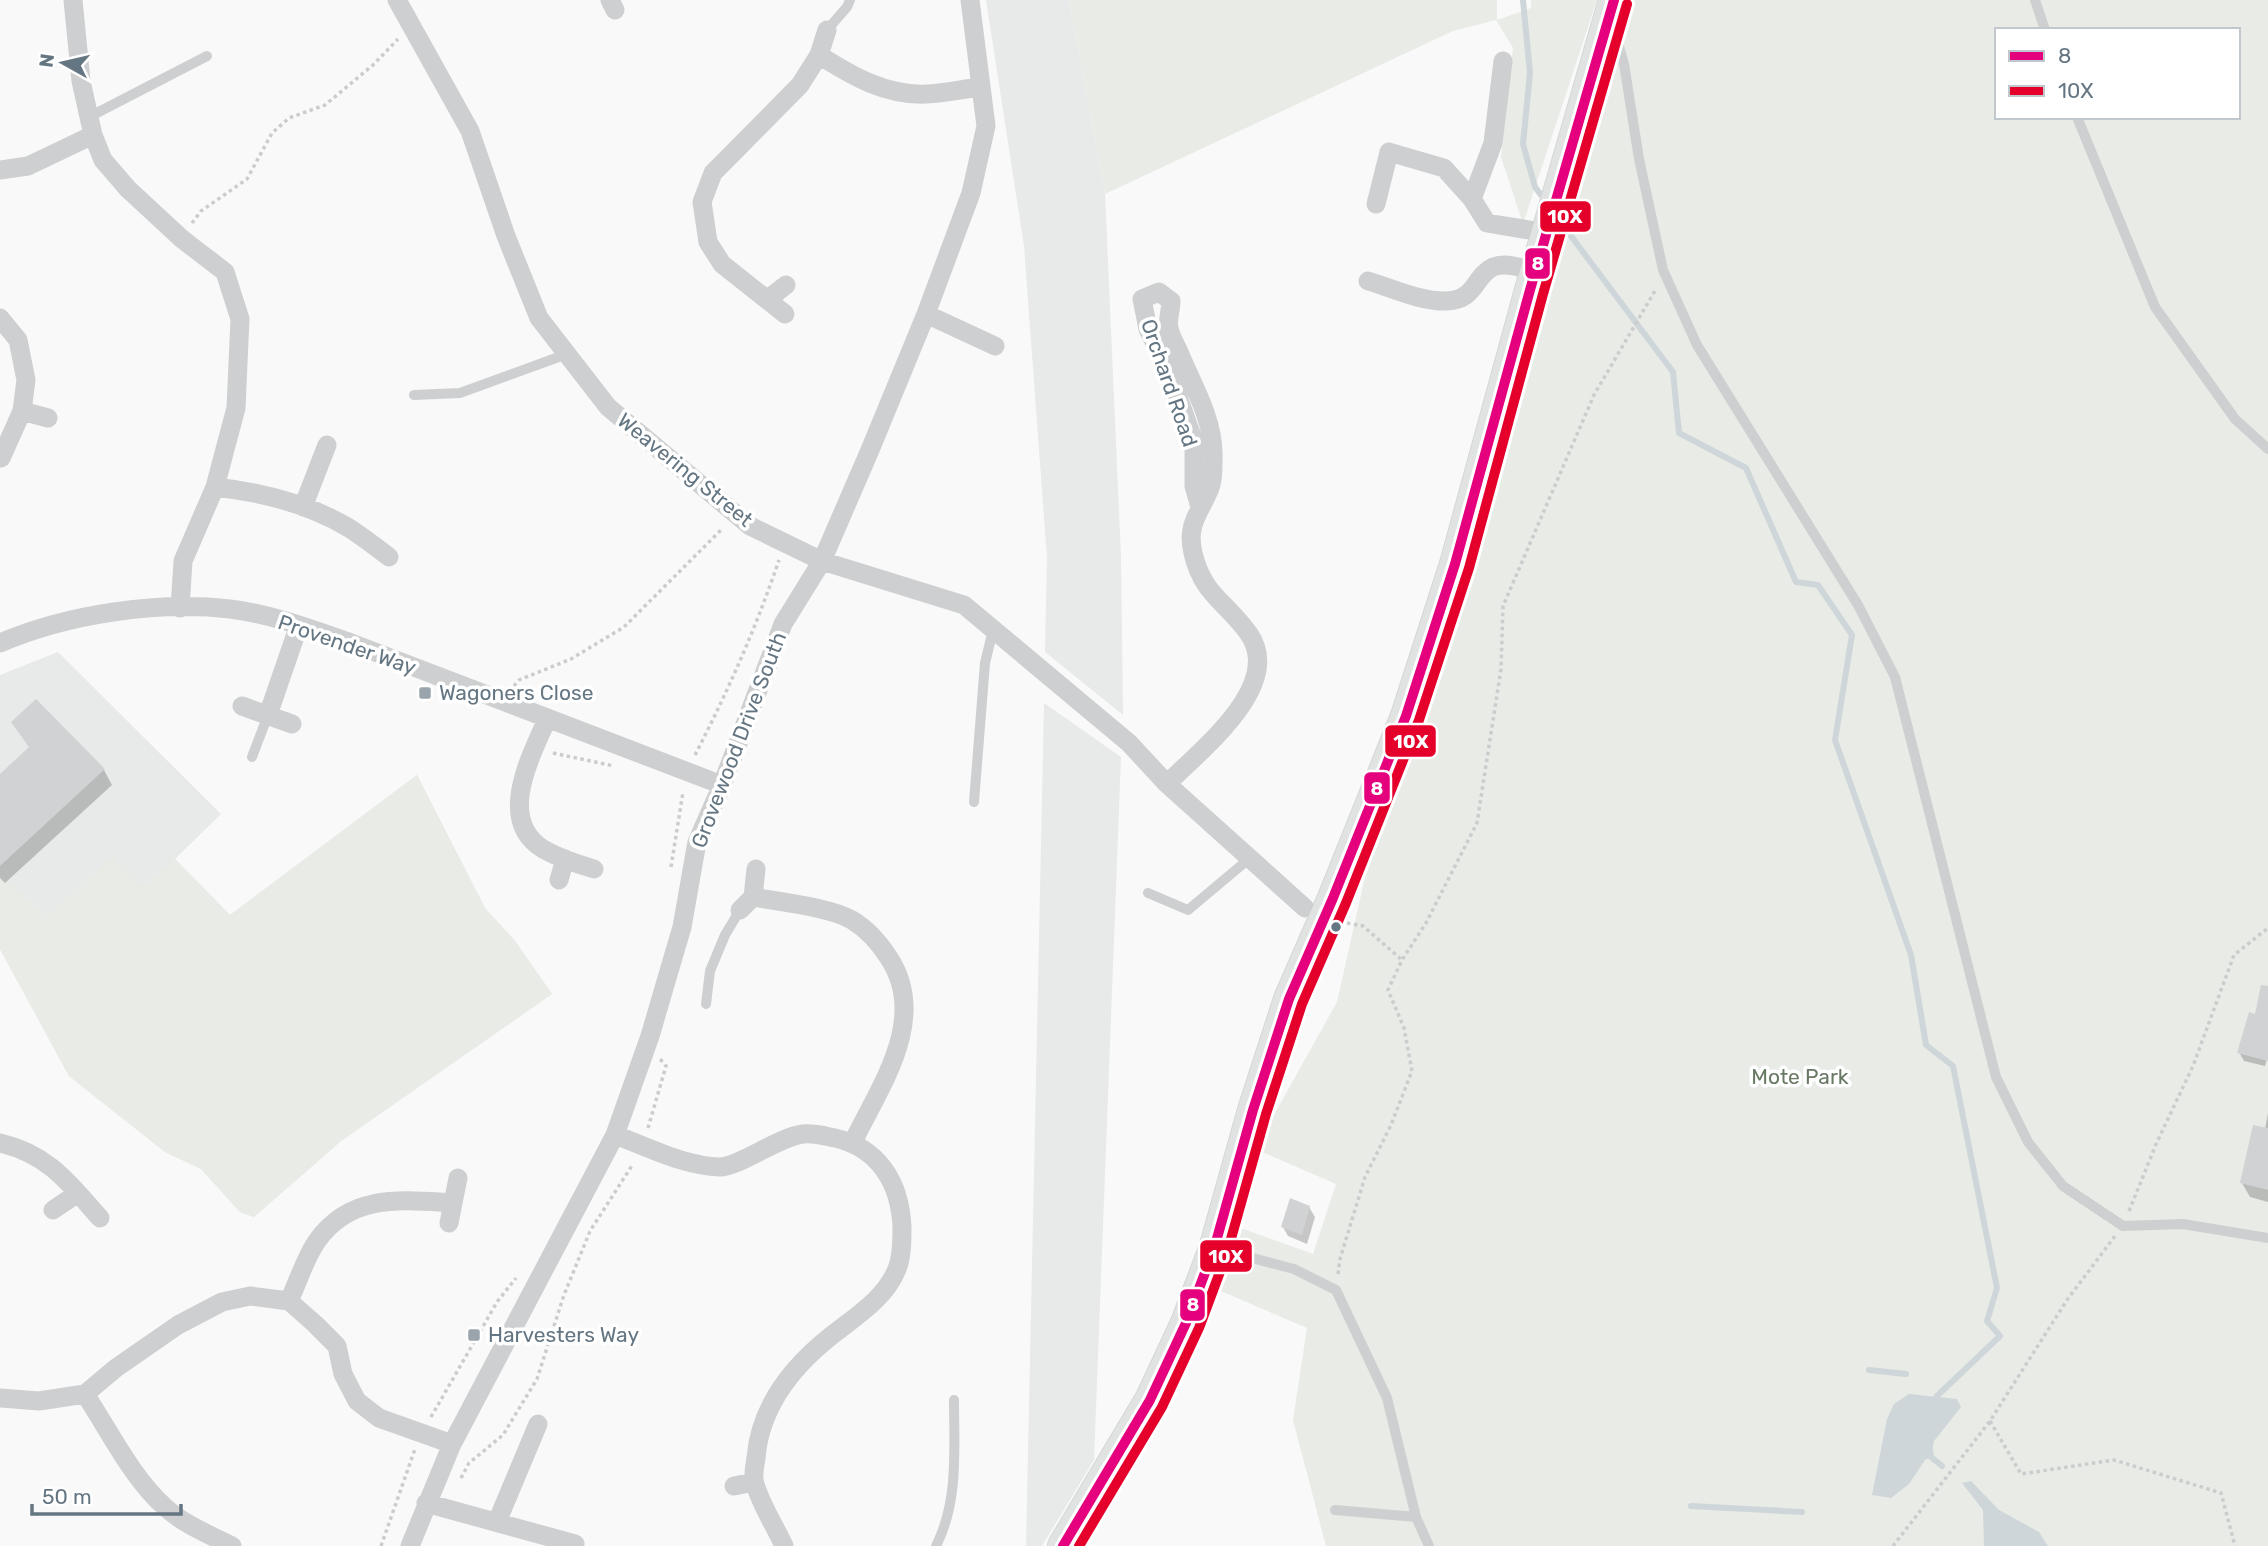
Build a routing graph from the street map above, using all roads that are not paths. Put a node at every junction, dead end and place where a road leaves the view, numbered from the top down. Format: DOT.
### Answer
graph roads {
  1 [pos="73,0"];
  2 [pos="397,0"];
  3 [pos="849,0"];
  4 [pos="970,0"];
  5 [pos="2035,0"];
  6 [pos="1612,8"];
  7 [pos="2044,28"];
  8 [pos="827,30"];
  9 [pos="819,55"];
  10 [pos="207,56"];
  11 [pos="1503,61"];
  12 [pos="981,87"];
  13 [pos="2078,119"];
  14 [pos="91,126"];
  15 [pos="0,170"];
  16 [pos="1472,199"];
  17 [pos="1376,204"];
  18 [pos="1547,233"];
  19 [pos="1535,272"];
  20 [pos="1368,281"];
  21 [pos="786,285"];
  22 [pos="768,299"];
  23 [pos="785,314"];
  24 [pos="926,314"];
  25 [pos="0,318"];
  26 [pos="995,346"];
  27 [pos="567,354"];
  28 [pos="414,395"];
  29 [pos="22,411"];
  30 [pos="48,418"];
  31 [pos="327,445"];
  32 [pos="2268,449"];
  33 [pos="1,458"];
  34 [pos="215,487"];
  35 [pos="303,507"];
  36 [pos="1200,507"];
  37 [pos="389,556"];
  38 [pos="822,561"];
  39 [pos="180,608"];
  40 [pos="299,625"];
  41 [pos="993,630"];
  42 [pos="0,643"];
  43 [pos="242,706"];
  44 [pos="268,715"];
  45 [pos="547,719"];
  46 [pos="292,724"];
  47 [pos="252,757"];
  48 [pos="1167,784"];
  49 [pos="722,785"];
  50 [pos="974,802"];
  51 [pos="1251,858"];
  52 [pos="565,859"];
  53 [pos="594,869"];
  54 [pos="756,869"];
  55 [pos="559,880"];
  56 [pos="1149,893"];
  57 [pos="746,903"];
  58 [pos="1305,908"];
  59 [pos="706,1003"];
  60 [pos="615,1135"];
  61 [pos="853,1142"];
  62 [pos="0,1143"];
  63 [pos="458,1178"];
  64 [pos="78,1193"];
  65 [pos="453,1203"];
  66 [pos="53,1210"];
  67 [pos="100,1218"];
  68 [pos="449,1223"];
  69 [pos="2268,1238"];
  70 [pos="1214,1249"];
  71 [pos="289,1301"];
  72 [pos="85,1394"];
  73 [pos="0,1398"];
  74 [pos="954,1400"];
  75 [pos="538,1424"];
  76 [pos="452,1444"];
  77 [pos="754,1482"];
  78 [pos="734,1486"];
  79 [pos="435,1505"];
  80 [pos="1335,1510"];
  81 [pos="1416,1517"];
  82 [pos="497,1522"];
  83 [pos="575,1544"];
  84 [pos="232,1546"];
  85 [pos="410,1546"];
  86 [pos="784,1546"];
  87 [pos="936,1546"];
  88 [pos="1063,1546"];
  89 [pos="1429,1546"];
  1 -- 14 [label="street"];
  2 -- 27 [label="street, Weavering Street"];
  3 -- 8 [label="lane"];
  4 -- 12 [label="street, Grovewood Drive South"];
  5 -- 7 [label="lane"];
  6 -- 18 [label="main road"];
  6 -- 69 [label="lane"];
  8 -- 9 [label="street"];
  9 -- 12 [label="street"];
  9 -- 22 [label="street"];
  10 -- 14 [label="lane"];
  11 -- 16 [label="street"];
  12 -- 24 [label="street, Grovewood Drive South"];
  13 -- 32 [label="lane"];
  14 -- 15 [label="street"];
  14 -- 34 [label="street"];
  16 -- 17 [label="street"];
  16 -- 18 [label="street"];
  18 -- 19 [label="main road"];
  19 -- 20 [label="street"];
  19 -- 70 [label="main road"];
  21 -- 22 [label="street"];
  22 -- 23 [label="street"];
  24 -- 26 [label="street"];
  24 -- 38 [label="street, Grovewood Drive South"];
  25 -- 29 [label="street"];
  27 -- 28 [label="lane"];
  27 -- 38 [label="street, Weavering Street"];
  29 -- 30 [label="street"];
  29 -- 33 [label="street"];
  31 -- 35 [label="street"];
  34 -- 35 [label="street"];
  34 -- 39 [label="street"];
  35 -- 37 [label="street"];
  36 -- 36 [label="street, Orchard Road"];
  36 -- 48 [label="street"];
  38 -- 41 [label="street, Weavering Street"];
  38 -- 49 [label="street, Grovewood Drive South"];
  39 -- 40 [label="street, Provender Way"];
  39 -- 42 [label="street, Provender Way"];
  40 -- 44 [label="street"];
  40 -- 45 [label="street, Provender Way"];
  41 -- 48 [label="street, Weavering Street"];
  41 -- 50 [label="lane"];
  43 -- 44 [label="street"];
  44 -- 46 [label="street"];
  44 -- 47 [label="lane"];
  45 -- 49 [label="street, Provender Way"];
  45 -- 52 [label="street"];
  48 -- 51 [label="street, Weavering Street"];
  49 -- 60 [label="street, Grovewood Drive South"];
  51 -- 56 [label="lane"];
  51 -- 58 [label="street, Weavering Street"];
  52 -- 53 [label="street"];
  52 -- 55 [label="street"];
  54 -- 57 [label="street"];
  57 -- 59 [label="lane"];
  57 -- 61 [label="street"];
  60 -- 61 [label="street"];
  60 -- 76 [label="street, Grovewood Drive South"];
  61 -- 77 [label="street"];
  62 -- 64 [label="street"];
  63 -- 65 [label="street"];
  64 -- 66 [label="street"];
  64 -- 67 [label="street"];
  65 -- 68 [label="street"];
  65 -- 71 [label="street"];
  70 -- 81 [label="lane"];
  70 -- 88 [label="main road"];
  71 -- 72 [label="street"];
  71 -- 76 [label="street"];
  72 -- 73 [label="street"];
  72 -- 84 [label="street"];
  74 -- 87 [label="lane"];
  75 -- 82 [label="street"];
  76 -- 79 [label="street, Grovewood Drive South"];
  77 -- 78 [label="street"];
  77 -- 86 [label="street"];
  79 -- 82 [label="street"];
  79 -- 85 [label="street, Grovewood Drive South"];
  80 -- 81 [label="lane"];
  81 -- 89 [label="lane"];
  82 -- 83 [label="street"];
}
